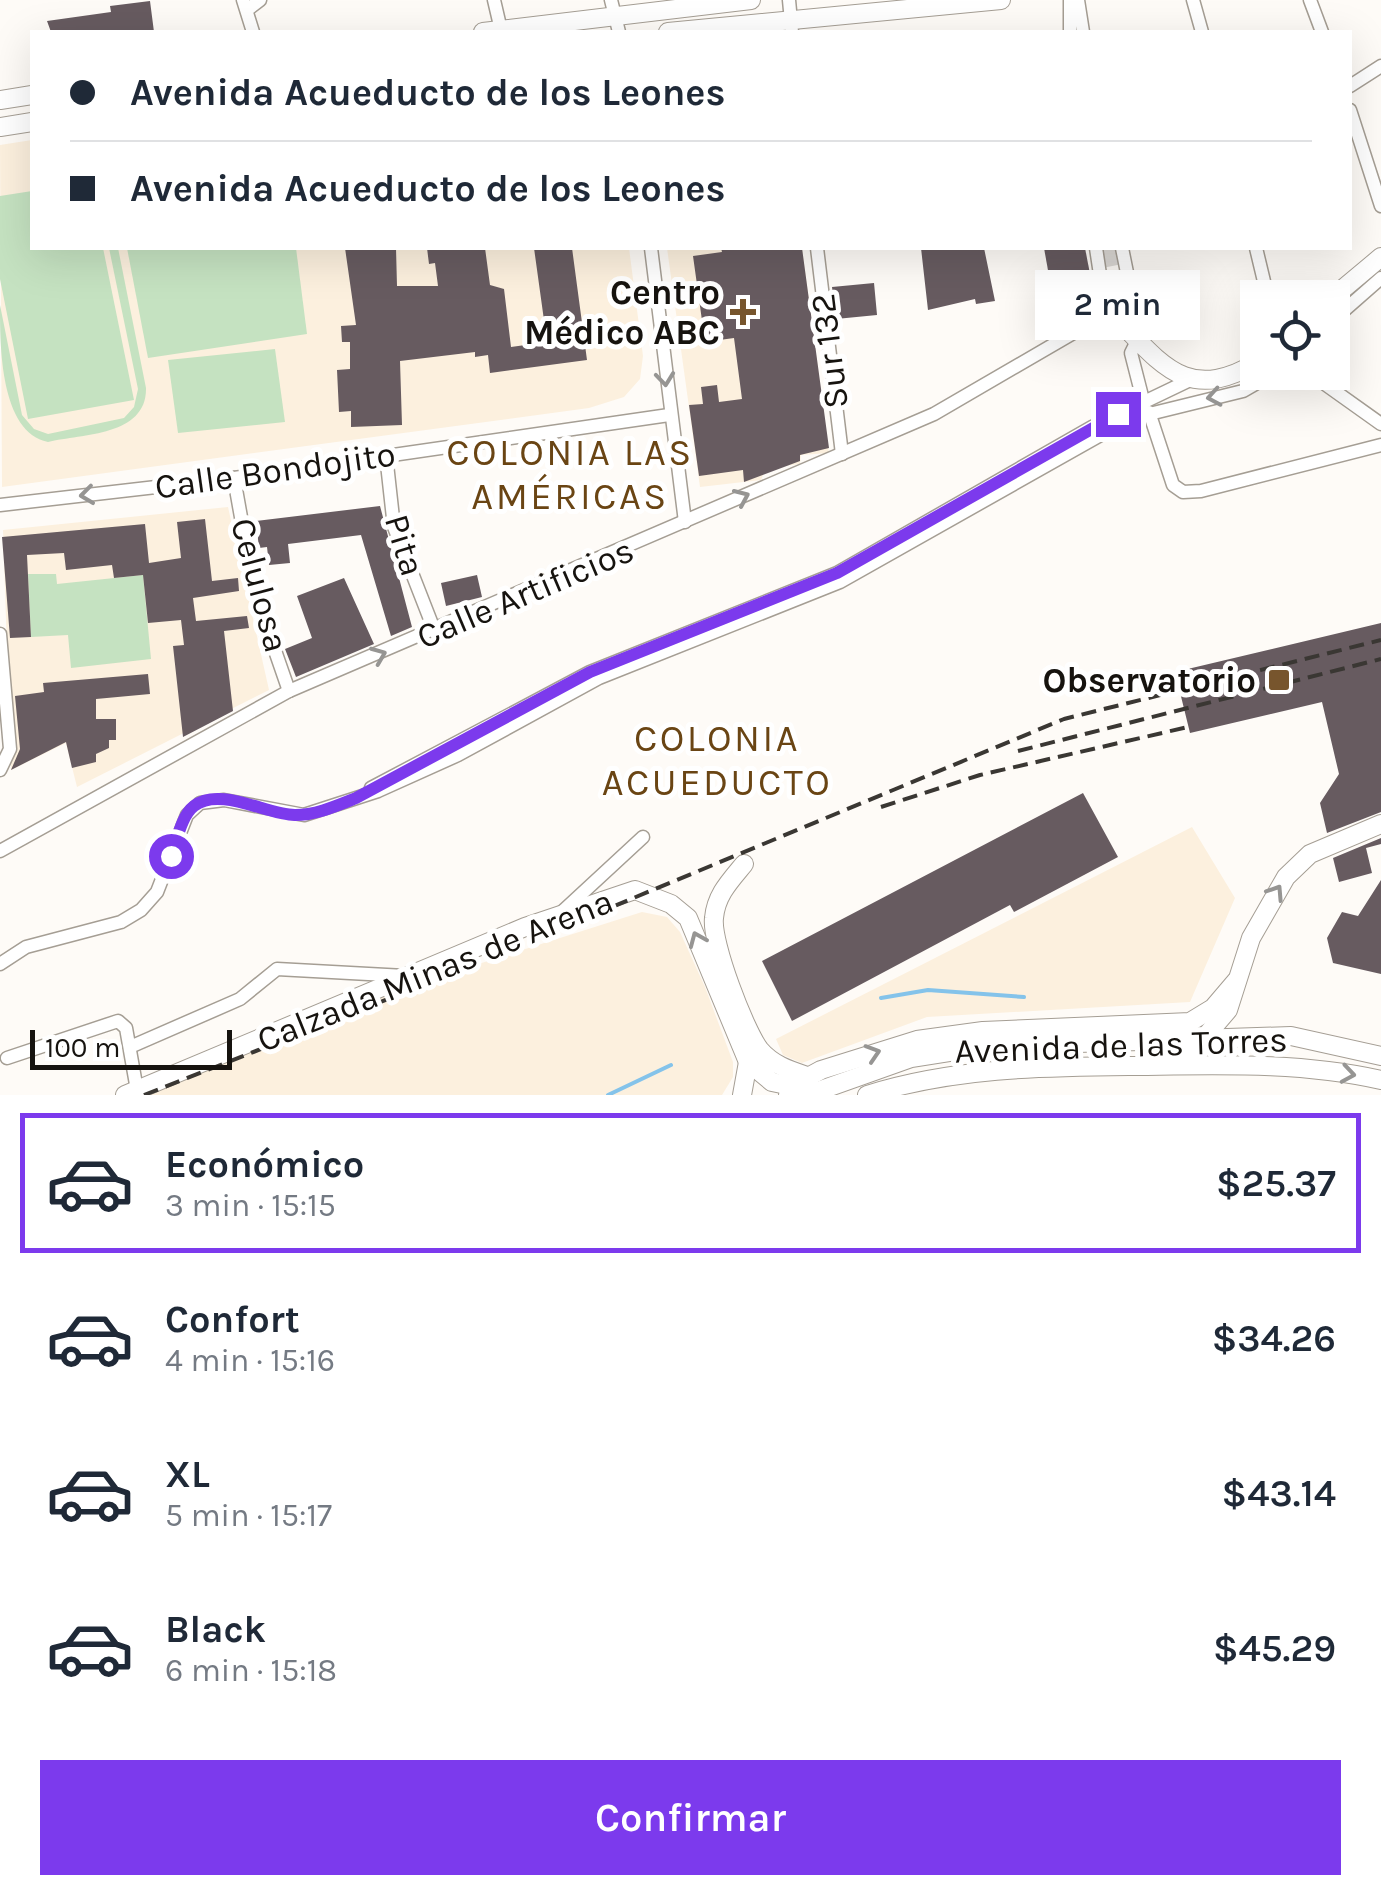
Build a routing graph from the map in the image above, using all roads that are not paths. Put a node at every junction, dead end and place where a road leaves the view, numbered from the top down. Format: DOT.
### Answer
graph roads {
  1 [pos="260,0"];
  2 [pos="494,0"];
  3 [pos="751,0"];
  4 [pos="1000,0"];
  5 [pos="1070,0"];
  6 [pos="1078,0"];
  7 [pos="1193,0"];
  8 [pos="1310,0"];
  9 [pos="245,5"];
  10 [pos="613,7"];
  11 [pos="790,17"];
  12 [pos="253,30"];
  13 [pos="492,30"];
  14 [pos="497,30"];
  15 [pos="684,30"];
  16 [pos="1070,30"];
  17 [pos="1083,30"];
  18 [pos="1201,30"];
  19 [pos="1321,30"];
  20 [pos="1381,66"];
  21 [pos="1352,85"];
  22 [pos="30,95"];
  23 [pos="0,100"];
  24 [pos="1352,116"];
  25 [pos="30,122"];
  26 [pos="0,127"];
  27 [pos="1381,206"];
  28 [pos="651,250"];
  29 [pos="817,250"];
  30 [pos="1096,250"];
  31 [pos="1122,250"];
  32 [pos="1256,250"];
  33 [pos="1381,257"];
  34 [pos="1381,278"];
  35 [pos="1264,280"];
  36 [pos="1350,283"];
  37 [pos="1350,306"];
  38 [pos="1106,314"];
  39 [pos="1132,334"];
  40 [pos="1240,372"];
  41 [pos="1190,380"];
  42 [pos="1246,390"];
  43 [pos="1333,390"];
  44 [pos="1146,406"];
  45 [pos="669,415"];
  46 [pos="1381,424"];
  47 [pos="1381,445"];
  48 [pos="842,454"];
  49 [pos="386,455"];
  50 [pos="234,478"];
  51 [pos="0,504"];
  52 [pos="685,522"];
  53 [pos="435,632"];
  54 [pos="0,634"];
  55 [pos="0,643"];
  56 [pos="289,691"];
  57 [pos="2,769"];
  58 [pos="1381,824"];
  59 [pos="642,837"];
  60 [pos="0,851"];
  61 [pos="744,864"];
  62 [pos="557,916"];
  63 [pos="0,964"];
  64 [pos="410,976"];
  65 [pos="1236,981"];
  66 [pos="1228,1010"];
  67 [pos="1211,1035"];
  68 [pos="1244,1036"];
  69 [pos="130,1047"];
  70 [pos="1381,1056"];
  71 [pos="7,1058"];
  72 [pos="748,1062"];
  73 [pos="1182,1065"];
  74 [pos="1381,1080"];
  75 [pos="802,1089"];
  76 [pos="131,1093"];
  77 [pos="742,1095"];
  78 [pos="867,1095"];
  1 -- 9 [label="street"];
  2 -- 13 [label="street"];
  3 -- 10 [label="street"];
  4 -- 11 [label="street"];
  5 -- 16 [label="street"];
  6 -- 17 [label="street"];
  7 -- 18 [label="street"];
  8 -- 19 [label="street"];
  9 -- 12 [label="street"];
  10 -- 14 [label="street"];
  11 -- 15 [label="street"];
  20 -- 21 [label="street"];
  22 -- 23 [label="street"];
  24 -- 27 [label="street"];
  25 -- 26 [label="street"];
  28 -- 45 [label="street, one-way"];
  29 -- 48 [label="street, Sur 132"];
  30 -- 38 [label="street"];
  31 -- 39 [label="street"];
  32 -- 35 [label="street"];
  33 -- 36 [label="street"];
  34 -- 37 [label="street"];
  38 -- 39 [label="street"];
  38 -- 48 [label="street, Calle Artificios"];
  39 -- 41 [label="street"];
  39 -- 44 [label="street"];
  40 -- 41 [label="street"];
  41 -- 44 [label="street"];
  42 -- 44 [label="street, one-way"];
  43 -- 46 [label="street"];
  44 -- 47 [label="street"];
  44 -- 63 [label="street"];
  45 -- 49 [label="street, Calle Bondojito"];
  45 -- 52 [label="street"];
  52 -- 48 [label="street, Calle Artificios, one-way"];
  49 -- 50 [label="street, Calle Bondojito"];
  49 -- 53 [label="street, Pita"];
  50 -- 51 [label="street, Calle Bondojito, one-way"];
  50 -- 56 [label="street, Celulosa"];
  52 -- 53 [label="street, Calle Artificios"];
  56 -- 53 [label="street, Calle Artificios, one-way"];
  54 -- 55 [label="street"];
  55 -- 57 [label="street"];
  56 -- 60 [label="street, Calle Artificios"];
  65 -- 58 [label="street, one-way"];
  59 -- 62 [label="street"];
  61 -- 75 [label="street"];
  62 -- 64 [label="street, Calzada Minas de Arena"];
  72 -- 62 [label="street, Calzada Minas de Arena, one-way"];
  64 -- 69 [label="street"];
  64 -- 76 [label="street, Calzada Minas de Arena"];
  65 -- 66 [label="street"];
  75 -- 65 [label="street, Avenida de las Torres, one-way"];
  66 -- 67 [label="street"];
  66 -- 68 [label="street"];
  67 -- 68 [label="street, Avenida de las Torres"];
  67 -- 73 [label="street"];
  67 -- 75 [label="street, Avenida de las Torres"];
  68 -- 70 [label="street, Avenida de las Torres"];
  69 -- 71 [label="street"];
  69 -- 76 [label="street"];
  72 -- 75 [label="street"];
  72 -- 77 [label="street"];
  73 -- 74 [label="street, Avenida de las Torres, one-way"];
  73 -- 78 [label="street, Avenida de las Torres"];
}
